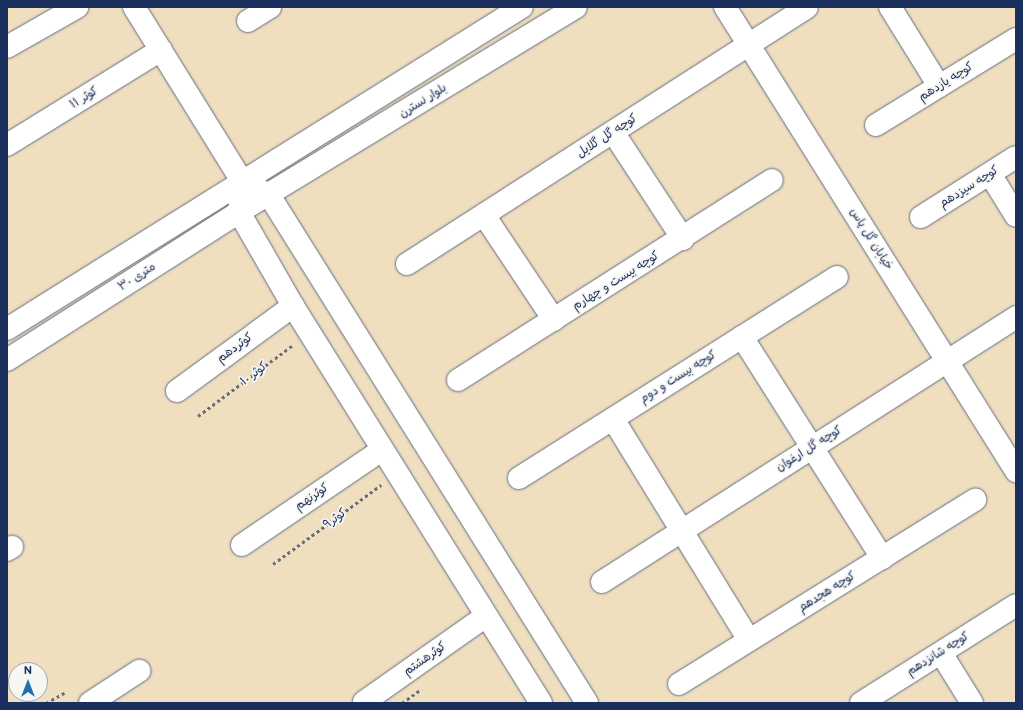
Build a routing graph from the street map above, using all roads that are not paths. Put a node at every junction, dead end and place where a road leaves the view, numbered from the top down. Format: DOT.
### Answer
graph roads {
  1 [pos="77,7"];
  2 [pos="134,7"];
  3 [pos="270,7"];
  4 [pos="522,7"];
  5 [pos="576,7"];
  6 [pos="725,7"];
  7 [pos="807,7"];
  8 [pos="890,7"];
  9 [pos="248,21"];
  10 [pos="1016,39"];
  11 [pos="749,45"];
  12 [pos="7,47"];
  13 [pos="161,50"];
  14 [pos="939,86"];
  15 [pos="876,125"];
  16 [pos="613,132"];
  17 [pos="7,145"];
  18 [pos="1016,157"];
  19 [pos="990,174"];
  20 [pos="772,180"];
  21 [pos="242,182"];
  22 [pos="269,195"];
  23 [pos="239,212"];
  24 [pos="484,215"];
  25 [pos="1016,216"];
  26 [pos="922,217"];
  27 [pos="683,239"];
  28 [pos="407,264"];
  29 [pos="837,277"];
  30 [pos="293,306"];
  31 [pos="1016,317"];
  32 [pos="554,320"];
  33 [pos="7,329"];
  34 [pos="742,337"];
  35 [pos="7,360"];
  36 [pos="947,361"];
  37 [pos="458,380"];
  38 [pos="177,391"];
  39 [pos="613,419"];
  40 [pos="812,447"];
  41 [pos="382,450"];
  42 [pos="1016,471"];
  43 [pos="519,478"];
  44 [pos="975,500"];
  45 [pos="682,530"];
  46 [pos="242,545"];
  47 [pos="882,558"];
  48 [pos="602,582"];
  49 [pos="1016,606"];
  50 [pos="486,616"];
  51 [pos="749,640"];
  52 [pos="941,653"];
  53 [pos="139,671"];
  54 [pos="679,684"];
  55 [pos="364,702"];
  56 [pos="90,703"];
  57 [pos="541,703"];
  58 [pos="587,703"];
  59 [pos="861,703"];
  60 [pos="972,703"];
  1 -- 12 [label="street"];
  2 -- 13 [label="street"];
  3 -- 9 [label="street"];
  4 -- 21 [label="street"];
  5 -- 22 [label="street, بلوار نسترن"];
  6 -- 11 [label="street, خیابان گل یاس"];
  7 -- 11 [label="street, کوچه گل گلایل"];
  8 -- 14 [label="street"];
  10 -- 14 [label="street, کوچه یازدهم"];
  11 -- 16 [label="street, کوچه گل گلایل"];
  11 -- 36 [label="street, خیابان گل یاس"];
  13 -- 17 [label="street, کوثر ۱۱"];
  13 -- 21 [label="street"];
  14 -- 15 [label="street, کوچه یازدهم"];
  16 -- 24 [label="street, کوچه گل گلایل"];
  16 -- 27 [label="street"];
  18 -- 19 [label="street, کوچه سیزدهم"];
  19 -- 25 [label="street"];
  19 -- 26 [label="street, کوچه سیزدهم"];
  20 -- 27 [label="street, کوچه بیست و چهارم"];
  21 -- 22 [label="street"];
  21 -- 23 [label="street"];
  21 -- 33 [label="street, ۳۰ متری"];
  22 -- 23 [label="street, ۳۰ متری"];
  22 -- 58 [label="street"];
  23 -- 30 [label="street"];
  23 -- 35 [label="street, ۳۰ متری"];
  24 -- 28 [label="street, کوچه گل گلایل"];
  24 -- 32 [label="street"];
  27 -- 32 [label="street, کوچه بیست و چهارم"];
  29 -- 34 [label="street, کوچه بیست و دوم"];
  30 -- 38 [label="street, کوثردهم"];
  30 -- 41 [label="street"];
  31 -- 36 [label="street, کوچه گل ارغوان"];
  32 -- 37 [label="street, کوچه بیست و چهارم"];
  34 -- 39 [label="street, کوچه بیست و دوم"];
  34 -- 40 [label="street"];
  36 -- 40 [label="street, کوچه گل ارغوان"];
  36 -- 42 [label="street, خیابان گل یاس"];
  39 -- 43 [label="street, کوچه بیست و دوم"];
  39 -- 45 [label="street"];
  40 -- 45 [label="street, کوچه گل ارغوان"];
  40 -- 47 [label="street"];
  41 -- 46 [label="street, کوثرنهم"];
  41 -- 50 [label="street"];
  44 -- 47 [label="street, کوچه هجدهم"];
  45 -- 48 [label="street, کوچه گل ارغوان"];
  45 -- 51 [label="street"];
  47 -- 51 [label="street, کوچه هجدهم"];
  49 -- 52 [label="street, کوچه شانزدهم"];
  50 -- 55 [label="street, کوثرهشتم"];
  50 -- 57 [label="street"];
  51 -- 54 [label="street, کوچه هجدهم"];
  52 -- 59 [label="street, کوچه شانزدهم"];
  52 -- 60 [label="street"];
  53 -- 56 [label="street"];
}
